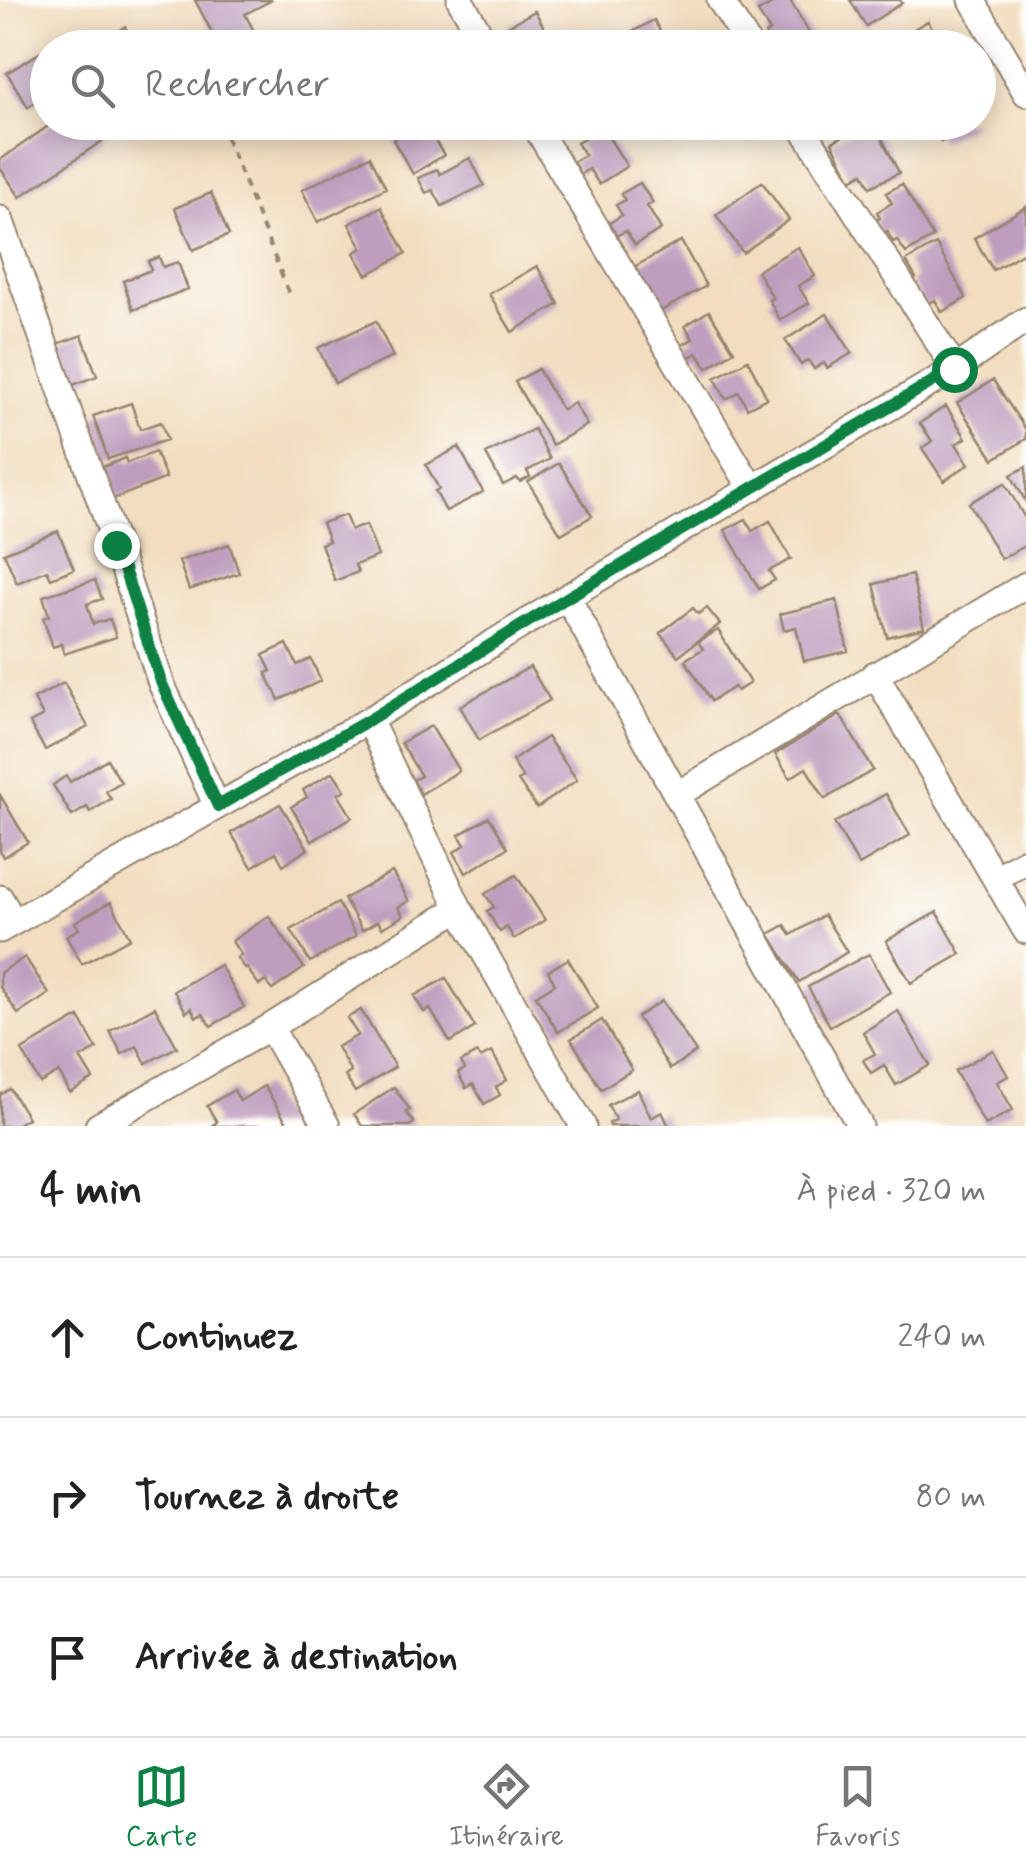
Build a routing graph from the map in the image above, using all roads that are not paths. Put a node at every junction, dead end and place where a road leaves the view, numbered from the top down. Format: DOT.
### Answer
graph roads {
  1 [pos="460,0"];
  2 [pos="720,0"];
  3 [pos="972,0"];
  4 [pos="478,30"];
  5 [pos="739,30"];
  6 [pos="1016,53"];
  7 [pos="1026,94"];
  8 [pos="544,140"];
  9 [pos="810,140"];
  10 [pos="0,220"];
  11 [pos="1026,320"];
  12 [pos="954,369"];
  13 [pos="752,489"];
  14 [pos="1026,585"];
  15 [pos="568,597"];
  16 [pos="875,674"];
  17 [pos="369,720"];
  18 [pos="678,794"];
  19 [pos="218,806"];
  20 [pos="1026,861"];
  21 [pos="996,878"];
  22 [pos="0,898"];
  23 [pos="459,908"];
  24 [pos="7,926"];
  25 [pos="1026,931"];
  26 [pos="270,1027"];
  27 [pos="98,1126"];
  28 [pos="326,1126"];
  29 [pos="583,1126"];
  30 [pos="860,1126"];
  1 -- 4 [label="street"];
  2 -- 5 [label="street"];
  3 -- 6 [label="street"];
  6 -- 7 [label="street"];
  8 -- 13 [label="street"];
  9 -- 12 [label="street"];
  10 -- 19 [label="street"];
  11 -- 12 [label="street"];
  12 -- 13 [label="street"];
  13 -- 15 [label="street"];
  14 -- 16 [label="street"];
  15 -- 17 [label="street"];
  15 -- 18 [label="street"];
  16 -- 18 [label="street"];
  16 -- 21 [label="street"];
  17 -- 19 [label="street"];
  17 -- 23 [label="street"];
  18 -- 30 [label="street"];
  19 -- 24 [label="street"];
  20 -- 21 [label="street"];
  21 -- 25 [label="street"];
  22 -- 24 [label="street"];
  23 -- 26 [label="street"];
  23 -- 29 [label="street"];
  26 -- 27 [label="street"];
  26 -- 28 [label="street"];
}
